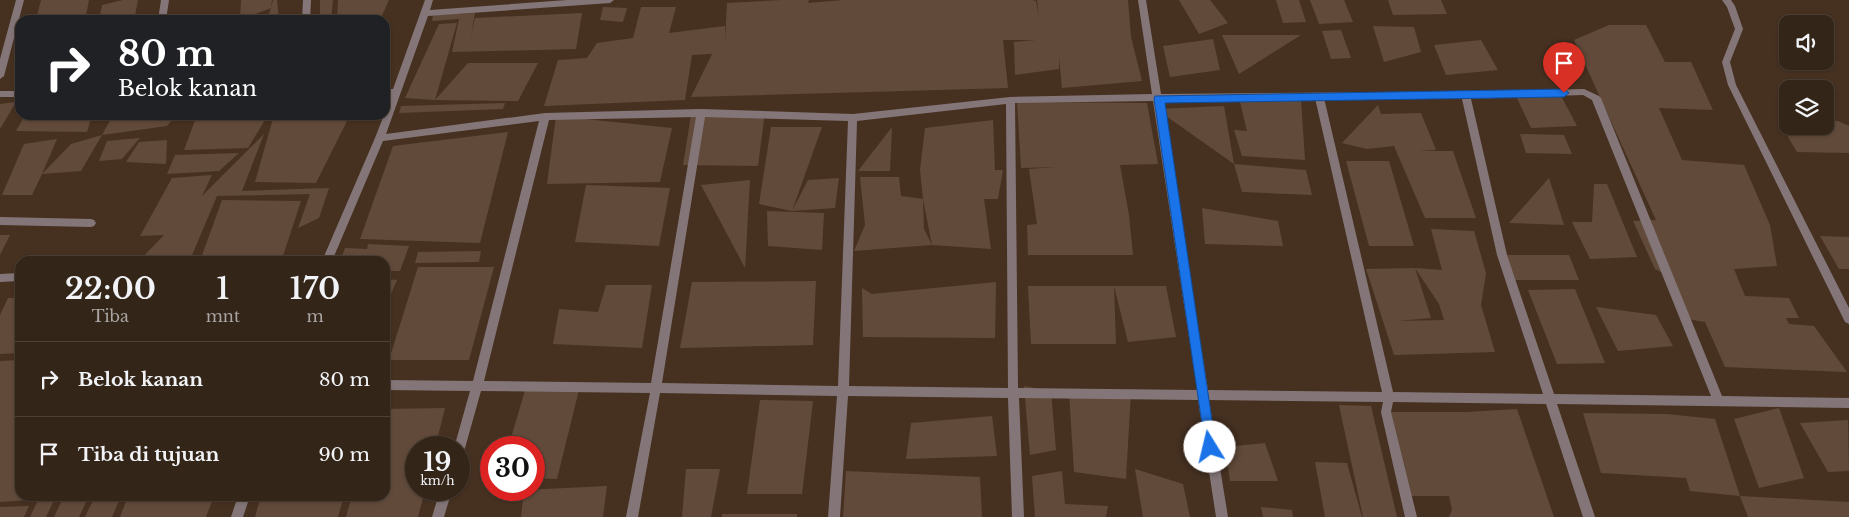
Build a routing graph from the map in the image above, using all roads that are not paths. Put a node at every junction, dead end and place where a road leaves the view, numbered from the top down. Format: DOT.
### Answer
graph roads {
  1 [pos="20,0"];
  2 [pos="165,0"];
  3 [pos="307,0"];
  4 [pos="429,0"];
  5 [pos="583,0"];
  6 [pos="610,0"];
  7 [pos="1142,0"];
  8 [pos="1726,0"];
  9 [pos="424,13"];
  10 [pos="16,15"];
  11 [pos="163,15"];
  12 [pos="306,15"];
  13 [pos="15,19"];
  14 [pos="0,76"];
  15 [pos="390,92"];
  16 [pos="397,92"];
  17 [pos="0,94"];
  18 [pos="15,94"];
  19 [pos="1319,95"];
  20 [pos="1466,96"];
  21 [pos="1159,99"];
  22 [pos="1010,100"];
  23 [pos="390,111"];
  24 [pos="701,113"];
  25 [pos="545,117"];
  26 [pos="853,118"];
  27 [pos="387,120"];
  28 [pos="380,138"];
  29 [pos="0,221"];
  30 [pos="91,223"];
  31 [pos="329,256"];
  32 [pos="15,277"];
  33 [pos="0,278"];
  34 [pos="1849,319"];
  35 [pos="390,385"];
  36 [pos="477,386"];
  37 [pos="656,388"];
  38 [pos="843,390"];
  39 [pos="1014,392"];
  40 [pos="1201,395"];
  41 [pos="1390,397"];
  42 [pos="1550,398"];
  43 [pos="1718,401"];
  44 [pos="1849,403"];
  45 [pos="462,436"];
  46 [pos="242,501"];
  47 [pos="443,501"];
  48 [pos="237,517"];
  49 [pos="438,517"];
  50 [pos="632,517"];
  51 [pos="834,517"];
  52 [pos="1018,517"];
  53 [pos="1222,517"];
  54 [pos="1411,517"];
  55 [pos="1589,517"];
  1 -- 10 [label="street"];
  2 -- 11 [label="street"];
  3 -- 12 [label="street"];
  4 -- 9 [label="street"];
  5 -- 6 [label="street"];
  5 -- 9 [label="street"];
  7 -- 21 [label="street"];
  8 -- 34 [label="street"];
  9 -- 16 [label="street"];
  13 -- 14 [label="street"];
  15 -- 16 [label="street"];
  16 -- 23 [label="street"];
  17 -- 18 [label="street"];
  19 -- 20 [label="street"];
  19 -- 21 [label="street"];
  19 -- 41 [label="street"];
  20 -- 42 [label="street"];
  20 -- 43 [label="street"];
  21 -- 22 [label="street"];
  21 -- 40 [label="street"];
  22 -- 26 [label="street"];
  22 -- 39 [label="street"];
  24 -- 25 [label="street"];
  24 -- 26 [label="street"];
  24 -- 37 [label="street"];
  25 -- 28 [label="street"];
  25 -- 36 [label="street"];
  26 -- 38 [label="street"];
  27 -- 28 [label="street"];
  28 -- 31 [label="street"];
  29 -- 30 [label="street"];
  32 -- 33 [label="street"];
  35 -- 36 [label="street"];
  36 -- 37 [label="street"];
  36 -- 45 [label="street"];
  37 -- 38 [label="street"];
  37 -- 50 [label="street"];
  38 -- 39 [label="street"];
  38 -- 51 [label="street"];
  39 -- 40 [label="street"];
  39 -- 52 [label="street"];
  40 -- 41 [label="street"];
  40 -- 53 [label="street"];
  41 -- 42 [label="street"];
  41 -- 54 [label="street"];
  42 -- 43 [label="street"];
  42 -- 55 [label="street"];
  43 -- 44 [label="street"];
  46 -- 48 [label="street"];
  47 -- 49 [label="street"];
}
